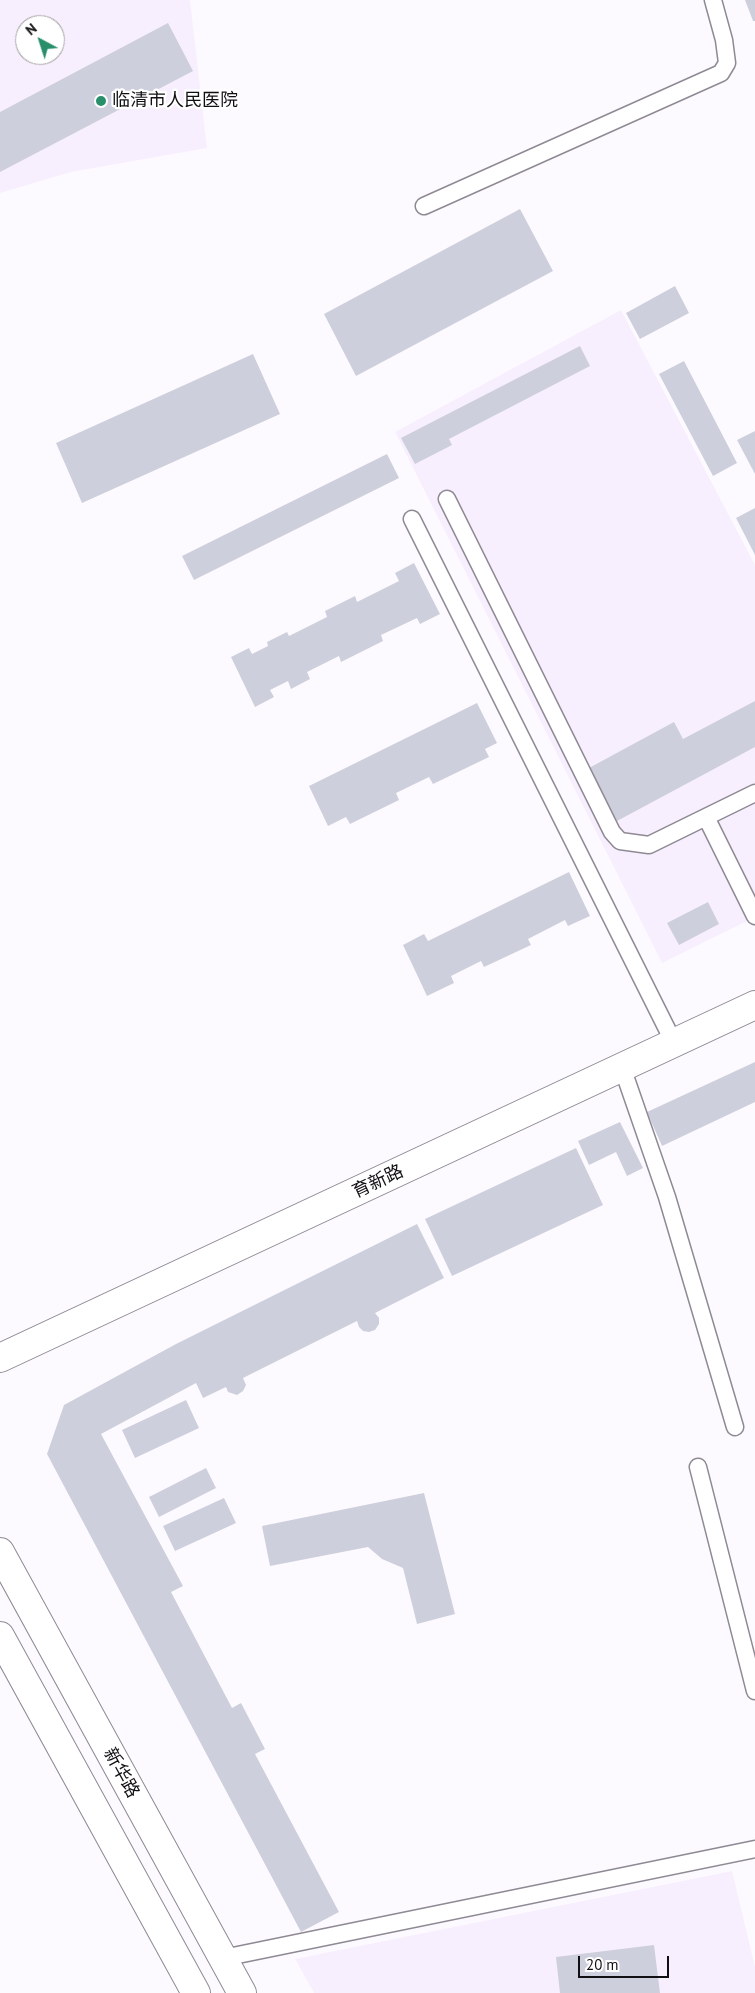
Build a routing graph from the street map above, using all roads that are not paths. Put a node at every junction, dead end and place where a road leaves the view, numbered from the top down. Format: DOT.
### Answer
graph roads {
  1 [pos="713,0"];
  2 [pos="424,206"];
  3 [pos="447,498"];
  4 [pos="412,519"];
  5 [pos="755,792"];
  6 [pos="706,817"];
  7 [pos="755,916"];
  8 [pos="755,1005"];
  9 [pos="674,1043"];
  10 [pos="622,1067"];
  11 [pos="0,1358"];
  12 [pos="735,1427"];
  13 [pos="698,1466"];
  14 [pos="0,1552"];
  15 [pos="0,1636"];
  16 [pos="755,1691"];
  17 [pos="755,1849"];
  18 [pos="222,1958"];
  19 [pos="196,1993"];
  20 [pos="242,1993"];
  1 -- 2 [label="lane"];
  3 -- 6 [label="lane"];
  4 -- 9 [label="lane"];
  5 -- 6 [label="lane"];
  6 -- 7 [label="lane"];
  8 -- 9 [label="main road, 育新路"];
  9 -- 10 [label="main road, 育新路"];
  10 -- 11 [label="main road, 育新路"];
  10 -- 12 [label="lane"];
  13 -- 16 [label="lane"];
  14 -- 18 [label="main road, 新华路"];
  15 -- 19 [label="main road"];
  17 -- 18 [label="lane"];
  18 -- 20 [label="main road, 新华路"];
}
